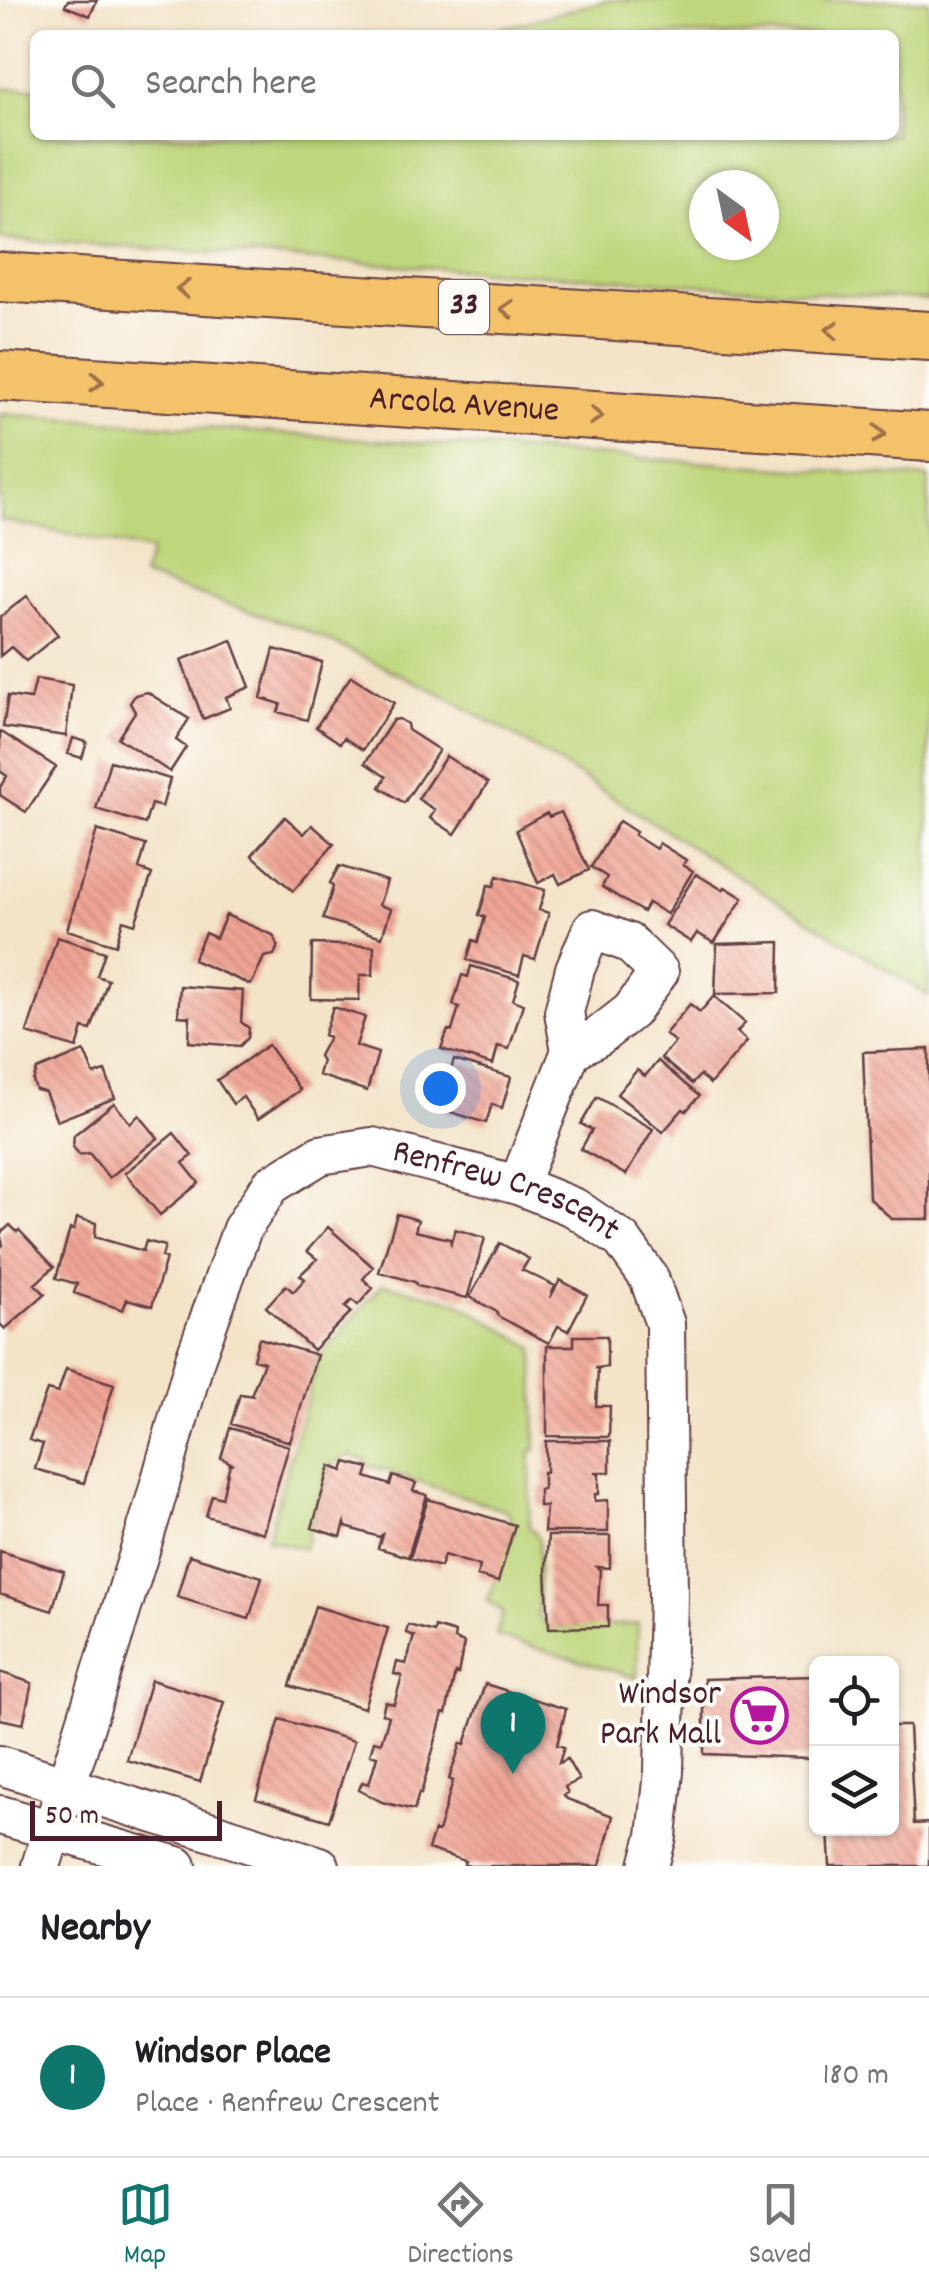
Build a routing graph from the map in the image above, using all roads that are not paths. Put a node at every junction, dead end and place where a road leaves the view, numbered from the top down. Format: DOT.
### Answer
graph roads {
  1 [pos="0,277"];
  2 [pos="929,336"];
  3 [pos="0,376"];
  4 [pos="929,437"];
  5 [pos="571,1052"];
  6 [pos="518,1185"];
  7 [pos="0,1765"];
  8 [pos="68,1786"];
  9 [pos="0,1815"];
  10 [pos="52,1828"];
  11 [pos="40,1866"];
  12 [pos="177,1866"];
  13 [pos="320,1866"];
  14 [pos="649,1866"];
  2 -- 1 [label="main road, 33, one-way"];
  3 -- 4 [label="main road, Arcola Avenue, one-way"];
  5 -- 6 [label="street"];
  6 -- 8 [label="street, Renfrew Crescent"];
  6 -- 14 [label="street, Renfrew Crescent"];
  7 -- 8 [label="street"];
  8 -- 10 [label="street, Renfrew Crescent"];
  8 -- 13 [label="street"];
  9 -- 10 [label="street"];
  10 -- 11 [label="street, Renfrew Crescent"];
  10 -- 12 [label="street"];
}
